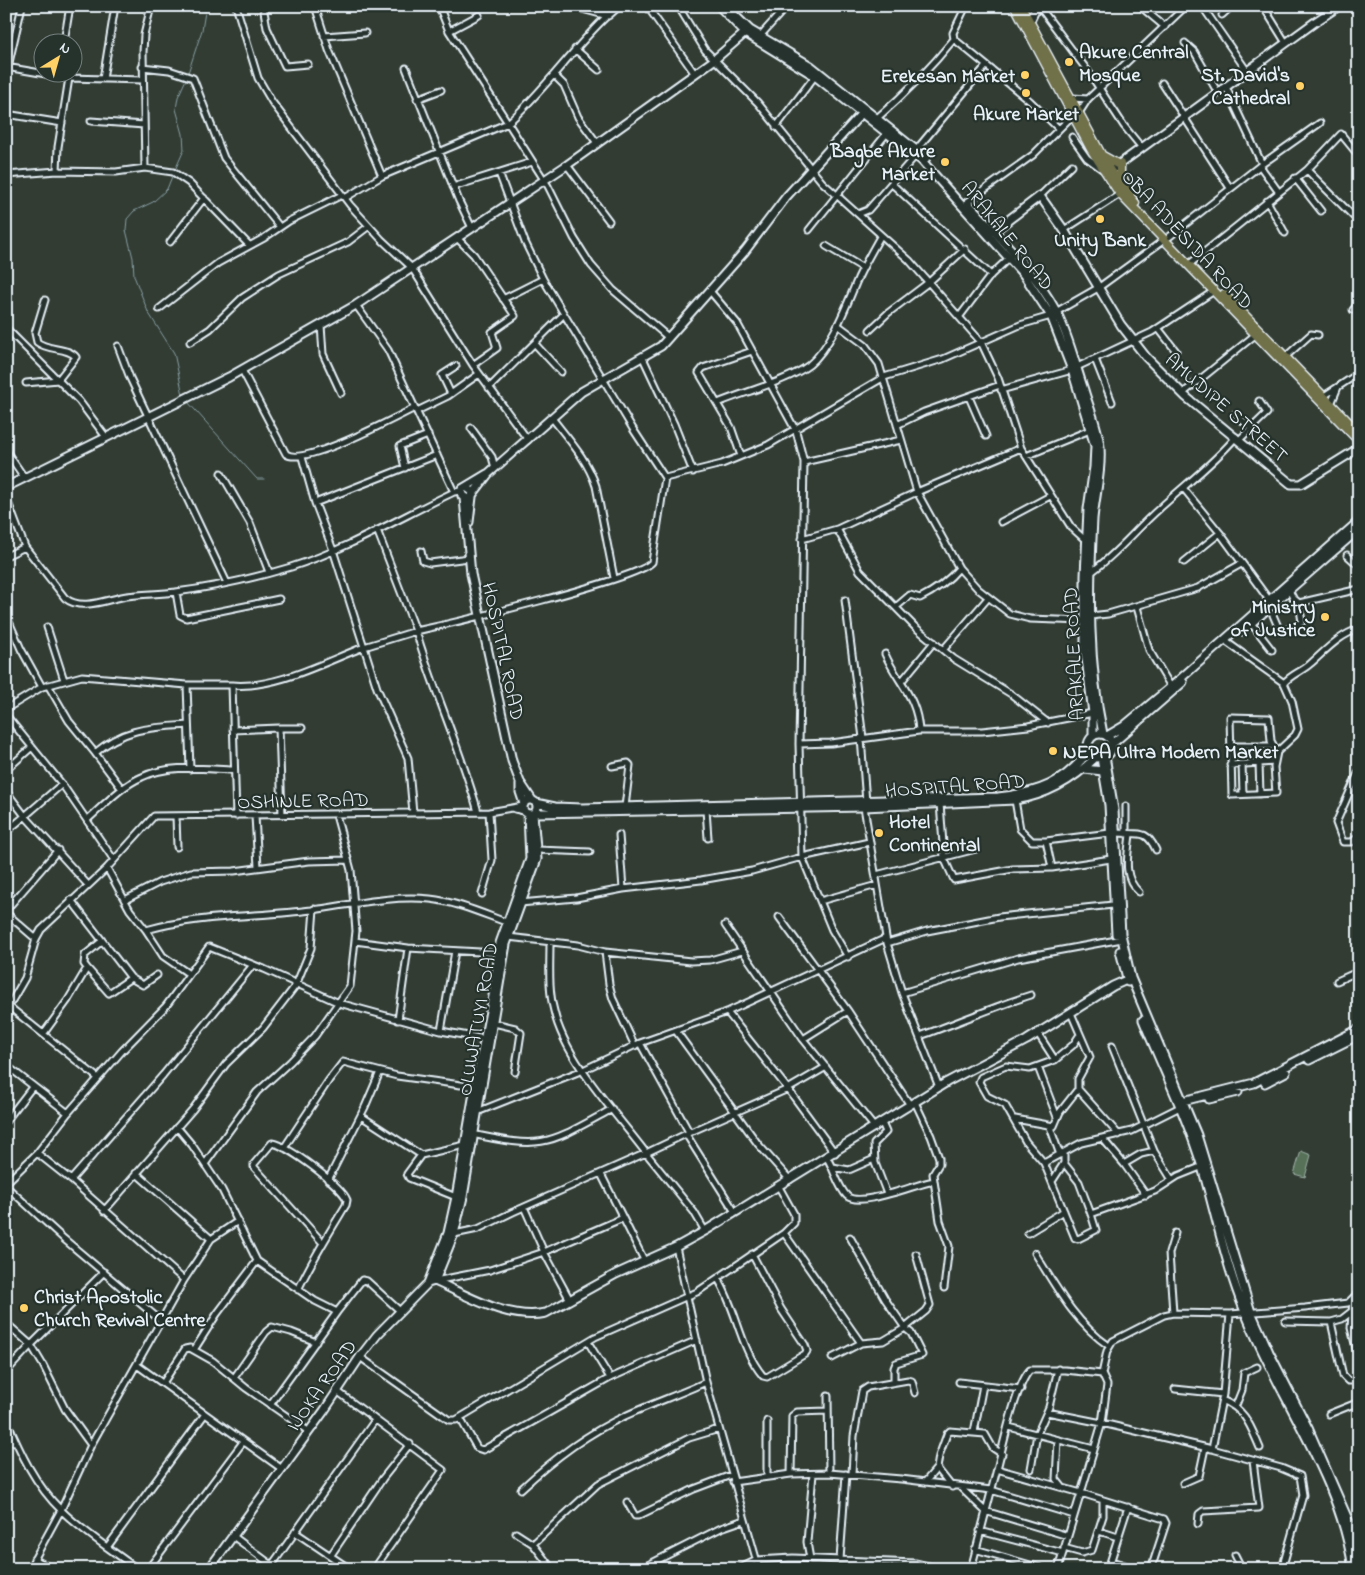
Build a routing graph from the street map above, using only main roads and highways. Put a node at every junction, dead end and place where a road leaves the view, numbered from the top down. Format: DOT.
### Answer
graph roads {
  1 [pos="1015,6"];
  2 [pos="1022,6"];
  3 [pos="1076,114"];
  4 [pos="1101,154"];
  5 [pos="1106,170"];
  6 [pos="1132,200"];
  7 [pos="1166,239"];
  8 [pos="1283,359"];
  9 [pos="1359,433"];
  10 [pos="1359,441"];
  1 -- 3 [label="main road, OBA ADESIDA ROAD"];
  2 -- 3 [label="main road"];
  3 -- 4 [label="main road"];
  3 -- 5 [label="main road, OBA ADESIDA ROAD"];
  4 -- 5 [label="main road"];
  4 -- 6 [label="main road"];
  5 -- 6 [label="main road, OBA ADESIDA ROAD"];
  5 -- 7 [label="main road, OBA ADESIDA ROAD"];
  6 -- 7 [label="main road, OBA ADESIDA ROAD"];
  7 -- 8 [label="main road, OBA ADESIDA ROAD"];
  7 -- 8 [label="main road, OBA ADESIDA ROAD"];
  8 -- 9 [label="main road, OBA ADESIDA ROAD"];
  8 -- 10 [label="main road, OBA ADESIDA ROAD"];
}
